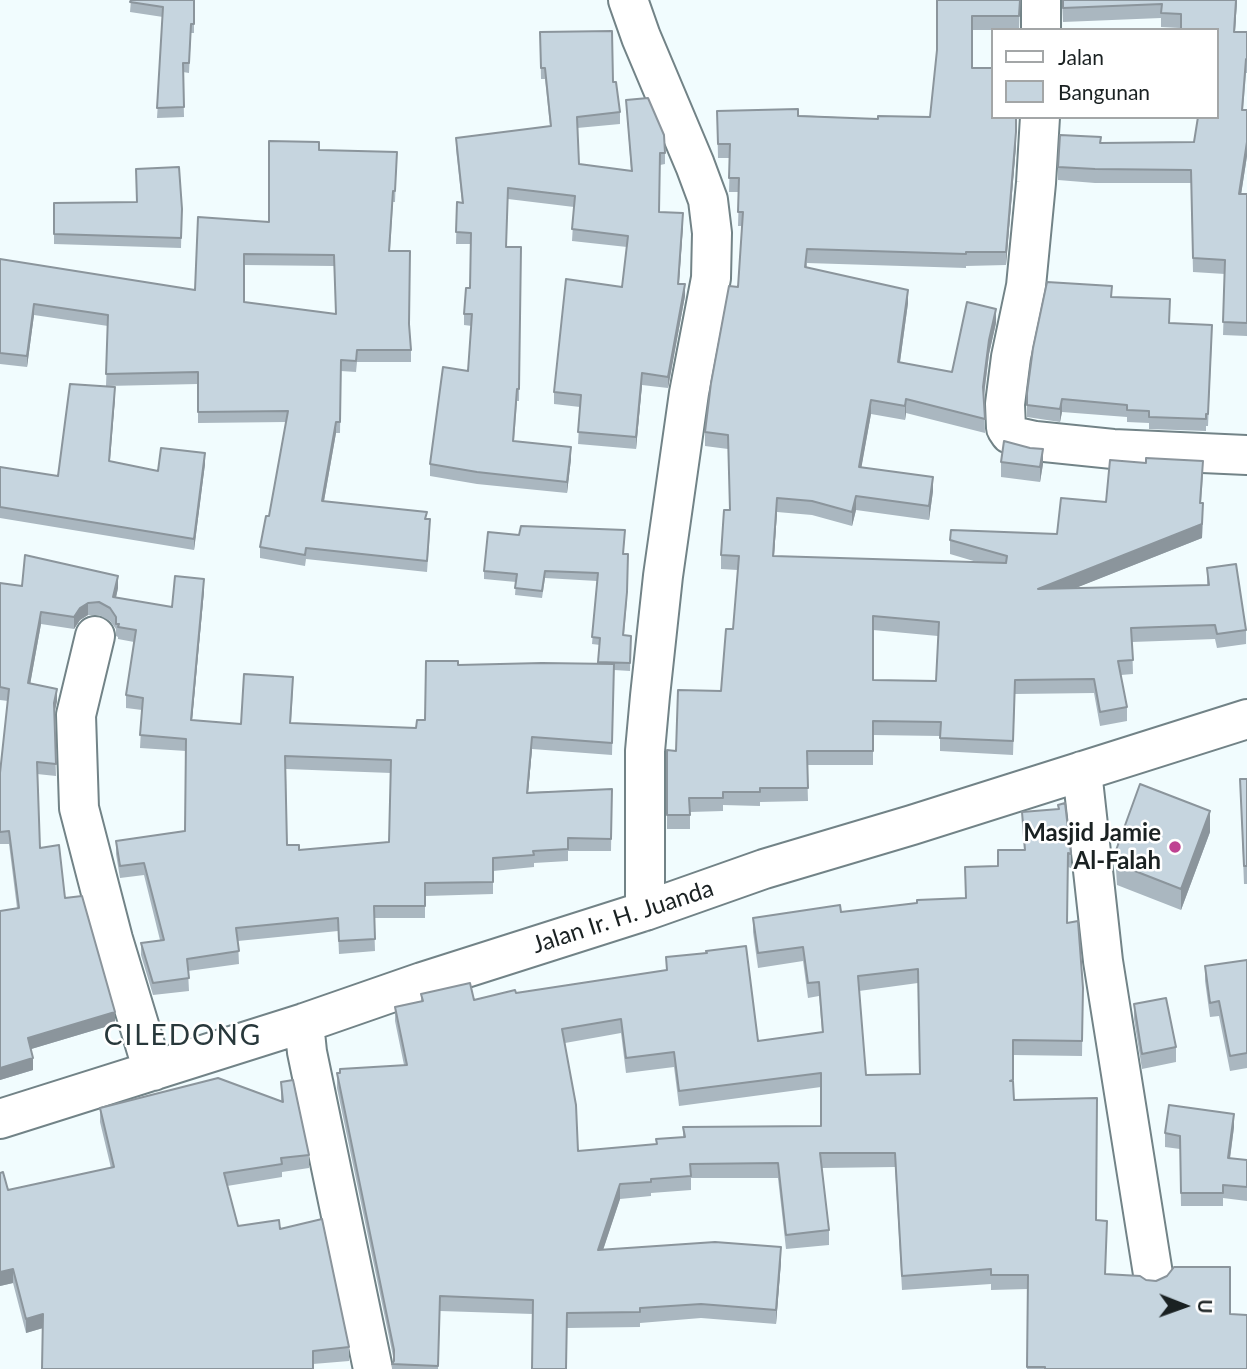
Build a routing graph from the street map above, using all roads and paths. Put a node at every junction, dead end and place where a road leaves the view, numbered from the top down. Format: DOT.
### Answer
graph roads {
  1 [pos="628,0"];
  2 [pos="1041,0"];
  3 [pos="1041,28"];
  4 [pos="1040,119"];
  5 [pos="1247,455"];
  6 [pos="95,636"];
  7 [pos="1247,719"];
  8 [pos="1082,771"];
  9 [pos="645,911"];
  10 [pos="304,1023"];
  11 [pos="153,1071"];
  12 [pos="0,1119"];
  13 [pos="1153,1274"];
  14 [pos="373,1369"];
  1 -- 9 [label="street"];
  2 -- 3 [label="street"];
  4 -- 5 [label="street"];
  6 -- 11 [label="street"];
  7 -- 8 [label="street, Jalan Ir. H. Juanda"];
  8 -- 9 [label="street, Jalan Ir. H. Juanda"];
  8 -- 13 [label="street"];
  9 -- 10 [label="street, Jalan Ir. H. Juanda"];
  10 -- 11 [label="street, Jalan Ir. H. Juanda"];
  10 -- 14 [label="street"];
  11 -- 12 [label="street, Jalan Ir. H. Juanda"];
}
